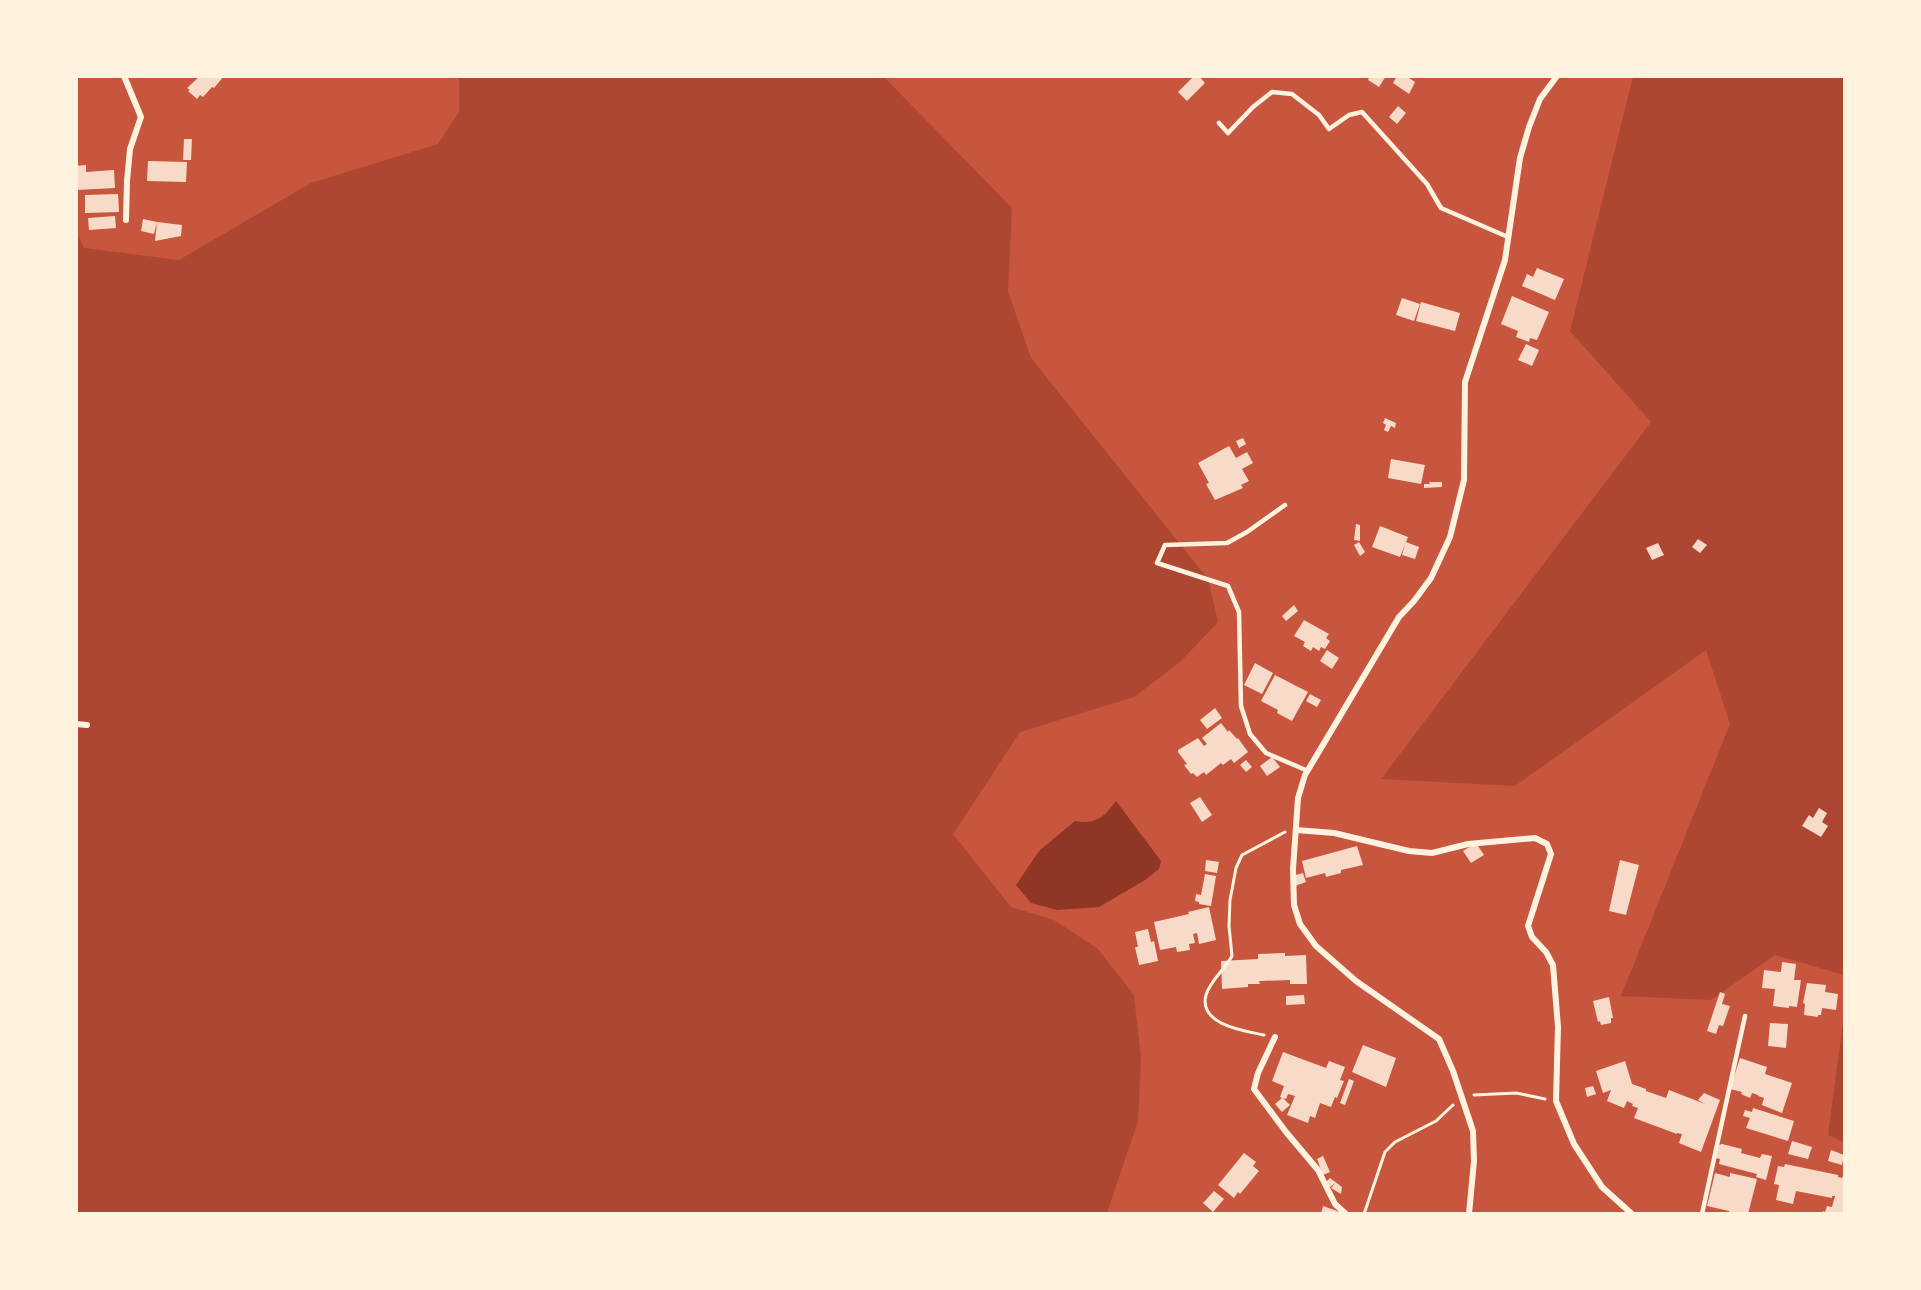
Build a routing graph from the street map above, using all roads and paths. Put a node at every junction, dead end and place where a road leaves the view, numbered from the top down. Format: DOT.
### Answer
graph roads {
  1 [pos="124,76"];
  2 [pos="1557,76"];
  3 [pos="1219,123"];
  4 [pos="126,220"];
  5 [pos="1508,237"];
  6 [pos="1285,505"];
  7 [pos="76,724"];
  8 [pos="87,726"];
  9 [pos="1308,771"];
  10 [pos="1296,828"];
  11 [pos="1745,1016"];
  12 [pos="1275,1037"];
  13 [pos="1462,1097"];
  14 [pos="1556,1101"];
  15 [pos="1346,1214"];
  16 [pos="1364,1214"];
  17 [pos="1469,1214"];
  18 [pos="1632,1214"];
  19 [pos="1702,1214"];
  1 -- 4 [label="street"];
  2 -- 5 [label="street"];
  3 -- 5 [label="lane"];
  5 -- 9 [label="street"];
  6 -- 9 [label="lane"];
  7 -- 8 [label="street"];
  9 -- 10 [label="street"];
  10 -- 12 [label="path"];
  10 -- 13 [label="street"];
  10 -- 14 [label="street"];
  11 -- 19 [label="lane"];
  12 -- 15 [label="street"];
  13 -- 14 [label="path"];
  13 -- 16 [label="path"];
  13 -- 17 [label="street"];
  14 -- 18 [label="street"];
}
